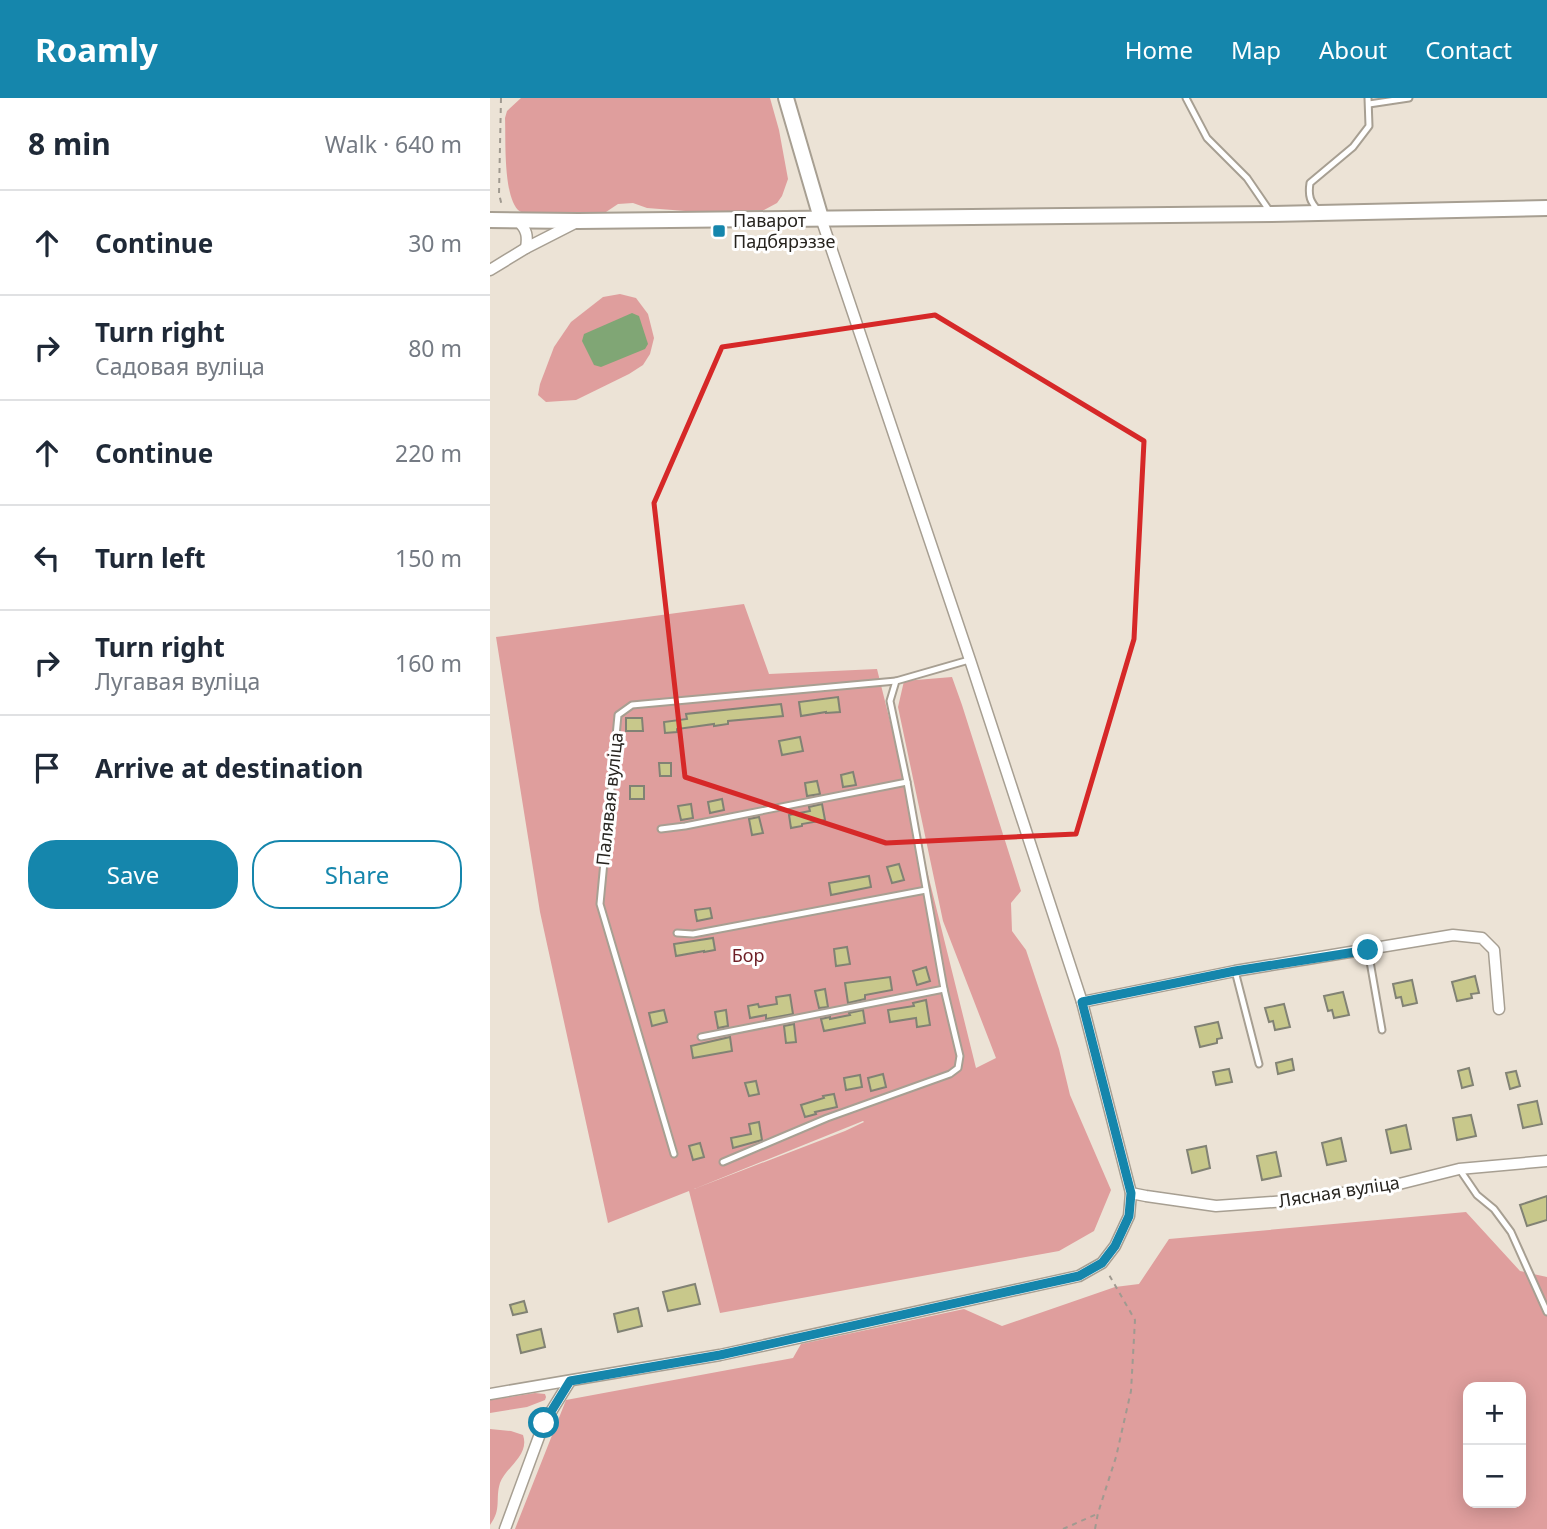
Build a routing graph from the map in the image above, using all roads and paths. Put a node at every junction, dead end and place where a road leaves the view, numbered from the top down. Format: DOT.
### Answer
graph roads {
  1 [pos="501,98"];
  2 [pos="786,98"];
  3 [pos="1186,98"];
  4 [pos="1409,98"];
  5 [pos="1368,101"];
  6 [pos="1547,208"];
  7 [pos="1321,213"];
  8 [pos="1272,214"];
  9 [pos="821,218"];
  10 [pos="504,221"];
  11 [pos="578,221"];
  12 [pos="526,248"];
  13 [pos="490,270"];
  14 [pos="971,660"];
  15 [pos="896,681"];
  16 [pos="907,782"];
  17 [pos="661,829"];
  18 [pos="926,890"];
  19 [pos="677,933"];
  20 [pos="1368,950"];
  21 [pos="1235,971"];
  22 [pos="944,989"];
  23 [pos="1082,1002"];
  24 [pos="1499,1009"];
  25 [pos="1382,1030"];
  26 [pos="701,1037"];
  27 [pos="1258,1064"];
  28 [pos="674,1154"];
  29 [pos="1547,1161"];
  30 [pos="723,1162"];
  31 [pos="1459,1169"];
  32 [pos="1131,1193"];
  33 [pos="1102,1263"];
  34 [pos="1547,1312"];
  35 [pos="570,1381"];
  36 [pos="490,1394"];
  37 [pos="1098,1513"];
  38 [pos="505,1529"];
  39 [pos="1063,1529"];
  40 [pos="1095,1529"];
  1 -- 10 [label="path"];
  2 -- 9 [label="street"];
  3 -- 8 [label="lane"];
  4 -- 5 [label="lane"];
  5 -- 7 [label="lane"];
  6 -- 7 [label="street"];
  7 -- 8 [label="street"];
  8 -- 9 [label="street"];
  9 -- 11 [label="street"];
  9 -- 14 [label="street"];
  10 -- 11 [label="street"];
  10 -- 12 [label="street"];
  11 -- 12 [label="street"];
  12 -- 13 [label="street"];
  14 -- 15 [label="lane, Палявая вуліца"];
  14 -- 23 [label="street"];
  15 -- 16 [label="lane"];
  15 -- 28 [label="lane, Палявая вуліца"];
  16 -- 17 [label="lane"];
  16 -- 18 [label="lane"];
  18 -- 19 [label="lane"];
  18 -- 22 [label="lane"];
  20 -- 21 [label="street"];
  20 -- 24 [label="street"];
  20 -- 25 [label="lane"];
  21 -- 23 [label="street"];
  21 -- 27 [label="lane"];
  22 -- 26 [label="lane"];
  22 -- 30 [label="lane"];
  23 -- 32 [label="street"];
  29 -- 31 [label="street, Лясная вуліца"];
  31 -- 32 [label="street, Лясная вуліца"];
  31 -- 34 [label="lane"];
  32 -- 33 [label="street"];
  33 -- 35 [label="street"];
  33 -- 37 [label="path"];
  35 -- 36 [label="street"];
  35 -- 38 [label="street"];
  37 -- 39 [label="path"];
  37 -- 40 [label="path"];
}
